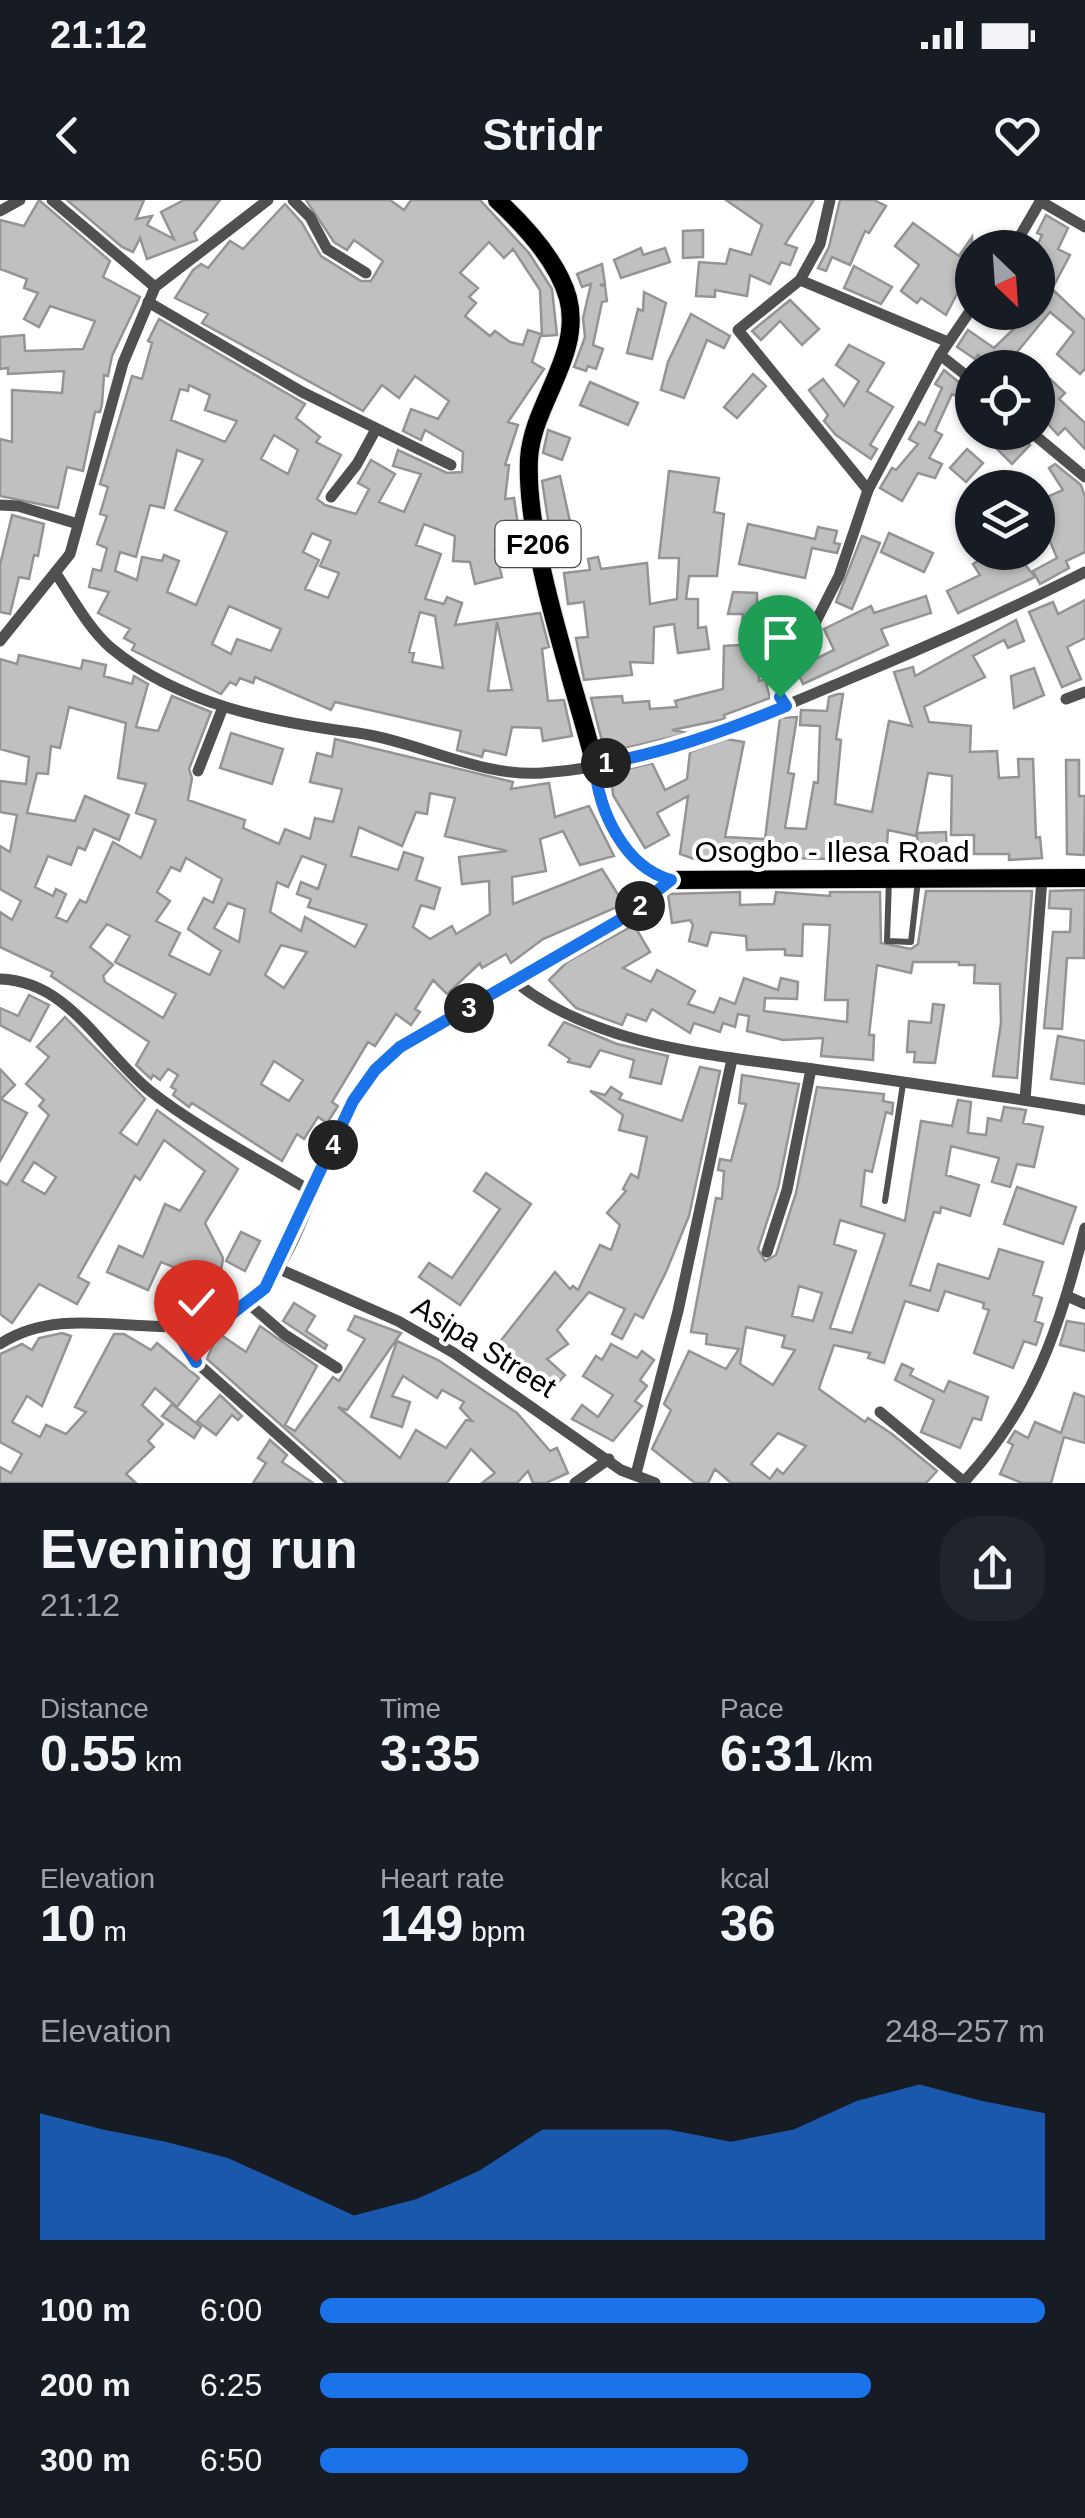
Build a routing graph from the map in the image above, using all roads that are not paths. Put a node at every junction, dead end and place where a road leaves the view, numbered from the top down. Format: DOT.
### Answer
graph roads {
  1 [pos="20,200"];
  2 [pos="52,200"];
  3 [pos="268,200"];
  4 [pos="294,200"];
  5 [pos="497,200"];
  6 [pos="830,200"];
  7 [pos="1041,201"];
  8 [pos="65,204"];
  9 [pos="0,211"];
  10 [pos="1085,227"];
  11 [pos="1024,230"];
  12 [pos="366,273"];
  13 [pos="800,280"];
  14 [pos="156,287"];
  15 [pos="148,302"];
  16 [pos="956,330"];
  17 [pos="948,342"];
  18 [pos="940,355"];
  19 [pos="955,367"];
  20 [pos="376,429"];
  21 [pos="1053,450"];
  22 [pos="452,465"];
  23 [pos="1085,477"];
  24 [pos="868,490"];
  25 [pos="331,497"];
  26 [pos="0,505"];
  27 [pos="78,524"];
  28 [pos="1085,572"];
  29 [pos="58,575"];
  30 [pos="2,635"];
  31 [pos="1085,692"];
  32 [pos="1066,698"];
  33 [pos="786,706"];
  34 [pos="223,707"];
  35 [pos="595,765"];
  36 [pos="198,771"];
  37 [pos="1085,878"];
  38 [pos="888,879"];
  39 [pos="918,879"];
  40 [pos="1042,879"];
  41 [pos="671,880"];
  42 [pos="0,979"];
  43 [pos="517,983"];
  44 [pos="732,1059"];
  45 [pos="811,1069"];
  46 [pos="904,1083"];
  47 [pos="1025,1100"];
  48 [pos="1085,1110"];
  49 [pos="312,1192"];
  50 [pos="885,1201"];
  51 [pos="1085,1228"];
  52 [pos="767,1252"];
  53 [pos="277,1268"];
  54 [pos="1067,1296"];
  55 [pos="249,1304"];
  56 [pos="1085,1304"];
  57 [pos="173,1325"];
  58 [pos="0,1344"];
  59 [pos="337,1368"];
  60 [pos="880,1412"];
  61 [pos="609,1459"];
  62 [pos="636,1474"];
  63 [pos="623,1476"];
  64 [pos="332,1483"];
  65 [pos="575,1483"];
  66 [pos="655,1483"];
  67 [pos="964,1483"];
  1 -- 9 [label="street"];
  2 -- 8 [label="street"];
  3 -- 14 [label="street"];
  4 -- 12 [label="street"];
  5 -- 35 [label="main road, Osogbo - Ilesa Road / F206"];
  6 -- 13 [label="street"];
  7 -- 10 [label="street"];
  7 -- 11 [label="street"];
  8 -- 14 [label="street"];
  13 -- 17 [label="street"];
  13 -- 24 [label="street"];
  14 -- 15 [label="street"];
  15 -- 20 [label="street"];
  15 -- 27 [label="street"];
  16 -- 17 [label="street"];
  17 -- 18 [label="street"];
  18 -- 19 [label="street"];
  18 -- 24 [label="street"];
  20 -- 22 [label="street"];
  20 -- 25 [label="street"];
  21 -- 23 [label="street"];
  24 -- 33 [label="street"];
  26 -- 27 [label="street"];
  27 -- 29 [label="street"];
  28 -- 33 [label="street"];
  29 -- 30 [label="street"];
  29 -- 34 [label="street"];
  31 -- 32 [label="street"];
  33 -- 35 [label="street"];
  34 -- 35 [label="street"];
  34 -- 36 [label="street"];
  35 -- 41 [label="main road, Osogbo - Ilesa Road / F206"];
  37 -- 40 [label="main road, Osogbo - Ilesa Road"];
  38 -- 39 [label="main road, Osogbo - Ilesa Road"];
  38 -- 39 [label="lane"];
  38 -- 41 [label="main road, Osogbo - Ilesa Road"];
  39 -- 40 [label="main road, Osogbo - Ilesa Road"];
  40 -- 47 [label="street"];
  41 -- 43 [label="street"];
  42 -- 49 [label="street"];
  43 -- 44 [label="street"];
  43 -- 49 [label="street"];
  44 -- 45 [label="street"];
  44 -- 62 [label="street"];
  45 -- 46 [label="street"];
  45 -- 52 [label="street"];
  46 -- 47 [label="street"];
  46 -- 50 [label="lane"];
  47 -- 48 [label="street"];
  49 -- 53 [label="street"];
  51 -- 54 [label="street"];
  53 -- 55 [label="street"];
  53 -- 61 [label="street, Asipa Street"];
  54 -- 56 [label="street"];
  54 -- 67 [label="street"];
  55 -- 57 [label="street"];
  55 -- 59 [label="street"];
  57 -- 58 [label="street"];
  57 -- 64 [label="street"];
  60 -- 67 [label="street"];
  61 -- 63 [label="street, Asipa Street"];
  61 -- 65 [label="street"];
  62 -- 63 [label="street, Asipa Street"];
  62 -- 66 [label="street, Asipa Street"];
}
